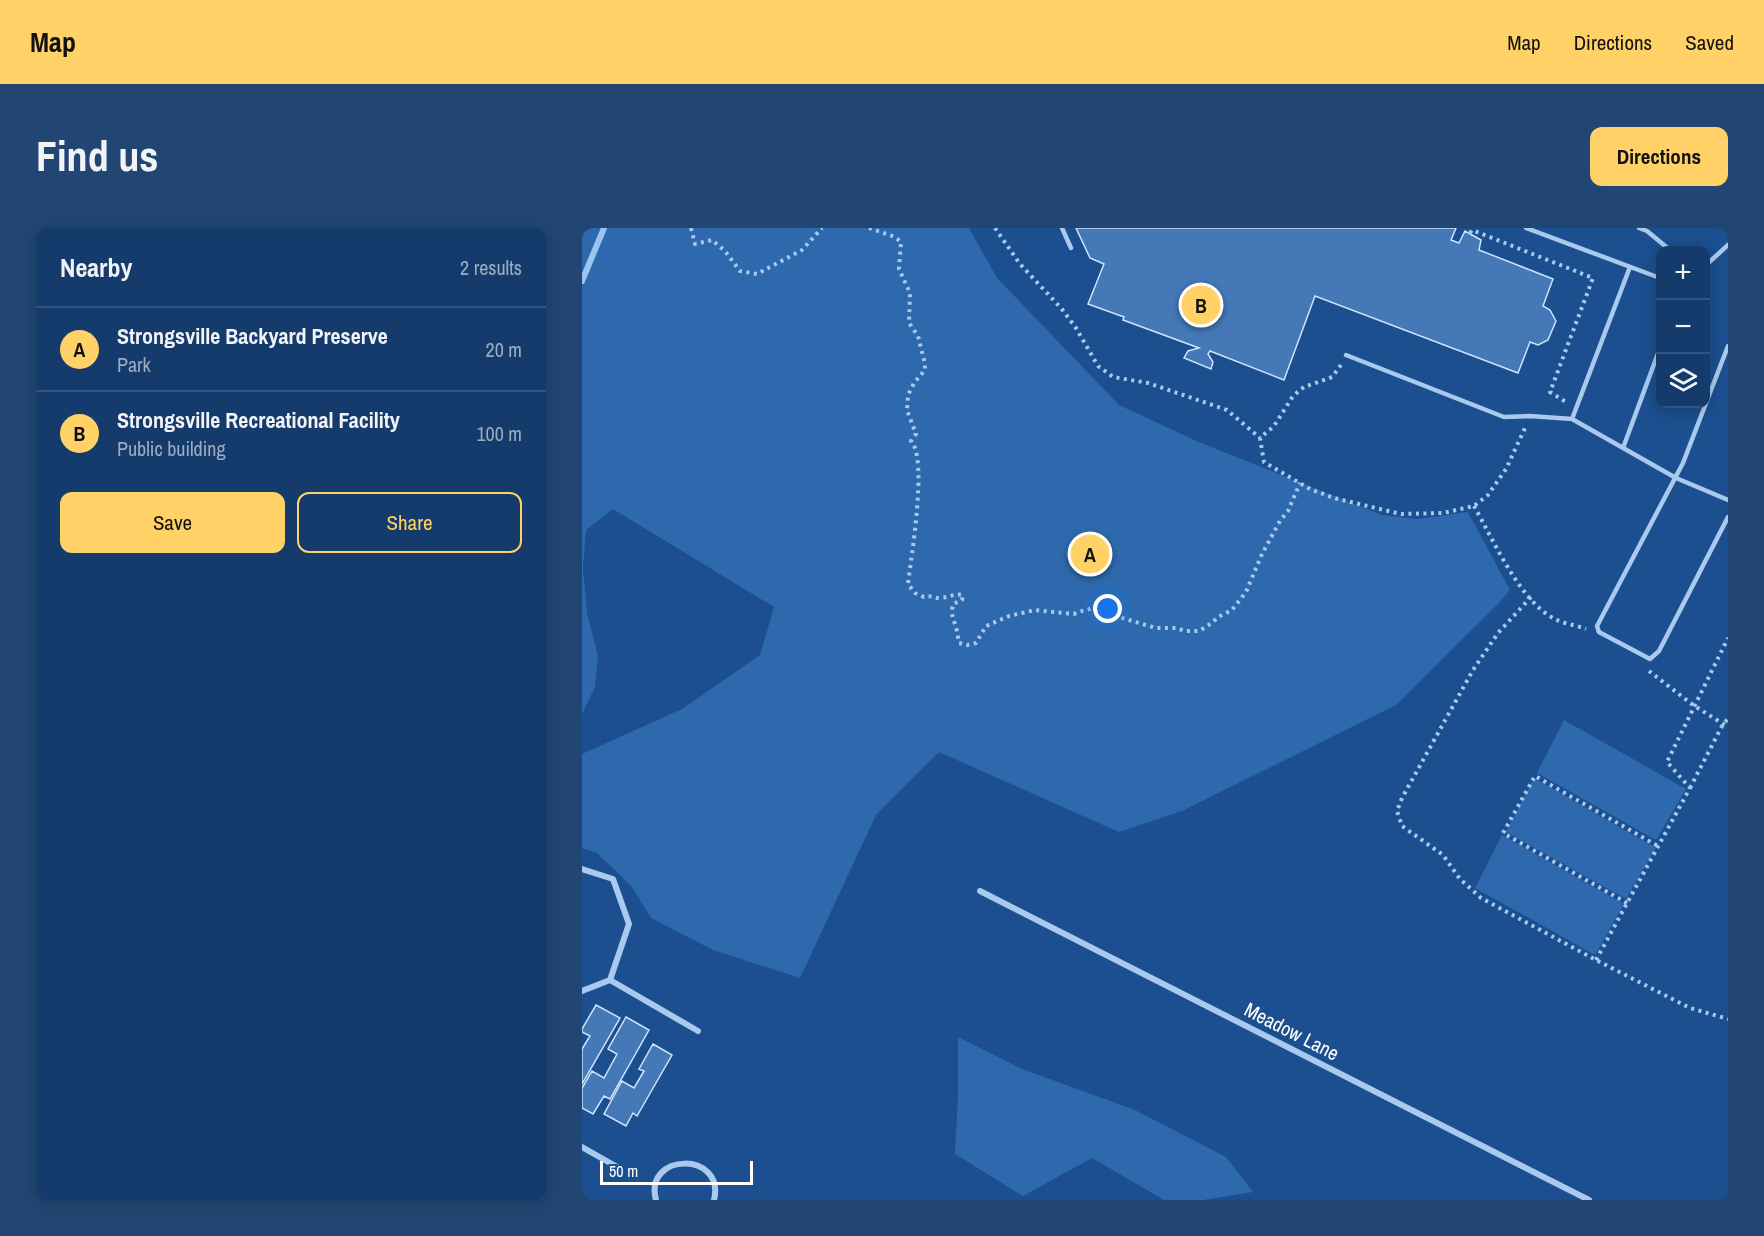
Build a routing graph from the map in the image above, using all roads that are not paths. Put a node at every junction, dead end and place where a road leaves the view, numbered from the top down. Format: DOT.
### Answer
graph roads {
  1 [pos="1062,228"];
  2 [pos="1526,228"];
  3 [pos="1639,228"];
  4 [pos="1728,245"];
  5 [pos="1665,246"];
  6 [pos="1071,248"];
  7 [pos="1710,261"];
  8 [pos="1630,267"];
  9 [pos="1656,277"];
  10 [pos="1728,346"];
  11 [pos="1658,354"];
  12 [pos="1346,355"];
  13 [pos="1572,418"];
  14 [pos="1623,448"];
  15 [pos="1676,477"];
  16 [pos="1728,500"];
  17 [pos="1728,517"];
  18 [pos="582,869"];
  19 [pos="980,891"];
  20 [pos="610,980"];
  21 [pos="582,991"];
  22 [pos="698,1031"];
  23 [pos="582,1147"];
  24 [pos="619,1168"];
  25 [pos="656,1200"];
  26 [pos="714,1200"];
  27 [pos="1589,1200"];
  1 -- 6 [label="lane"];
  2 -- 8 [label="lane"];
  3 -- 5 [label="lane"];
  4 -- 7 [label="lane"];
  8 -- 9 [label="lane"];
  8 -- 13 [label="lane"];
  10 -- 15 [label="lane"];
  11 -- 14 [label="lane"];
  12 -- 13 [label="lane"];
  13 -- 14 [label="lane"];
  14 -- 15 [label="lane"];
  15 -- 16 [label="lane"];
  15 -- 17 [label="lane"];
  18 -- 20 [label="street"];
  19 -- 27 [label="street, Meadow Lane"];
  20 -- 21 [label="street"];
  20 -- 22 [label="street"];
  23 -- 24 [label="street"];
  25 -- 26 [label="street"];
}
